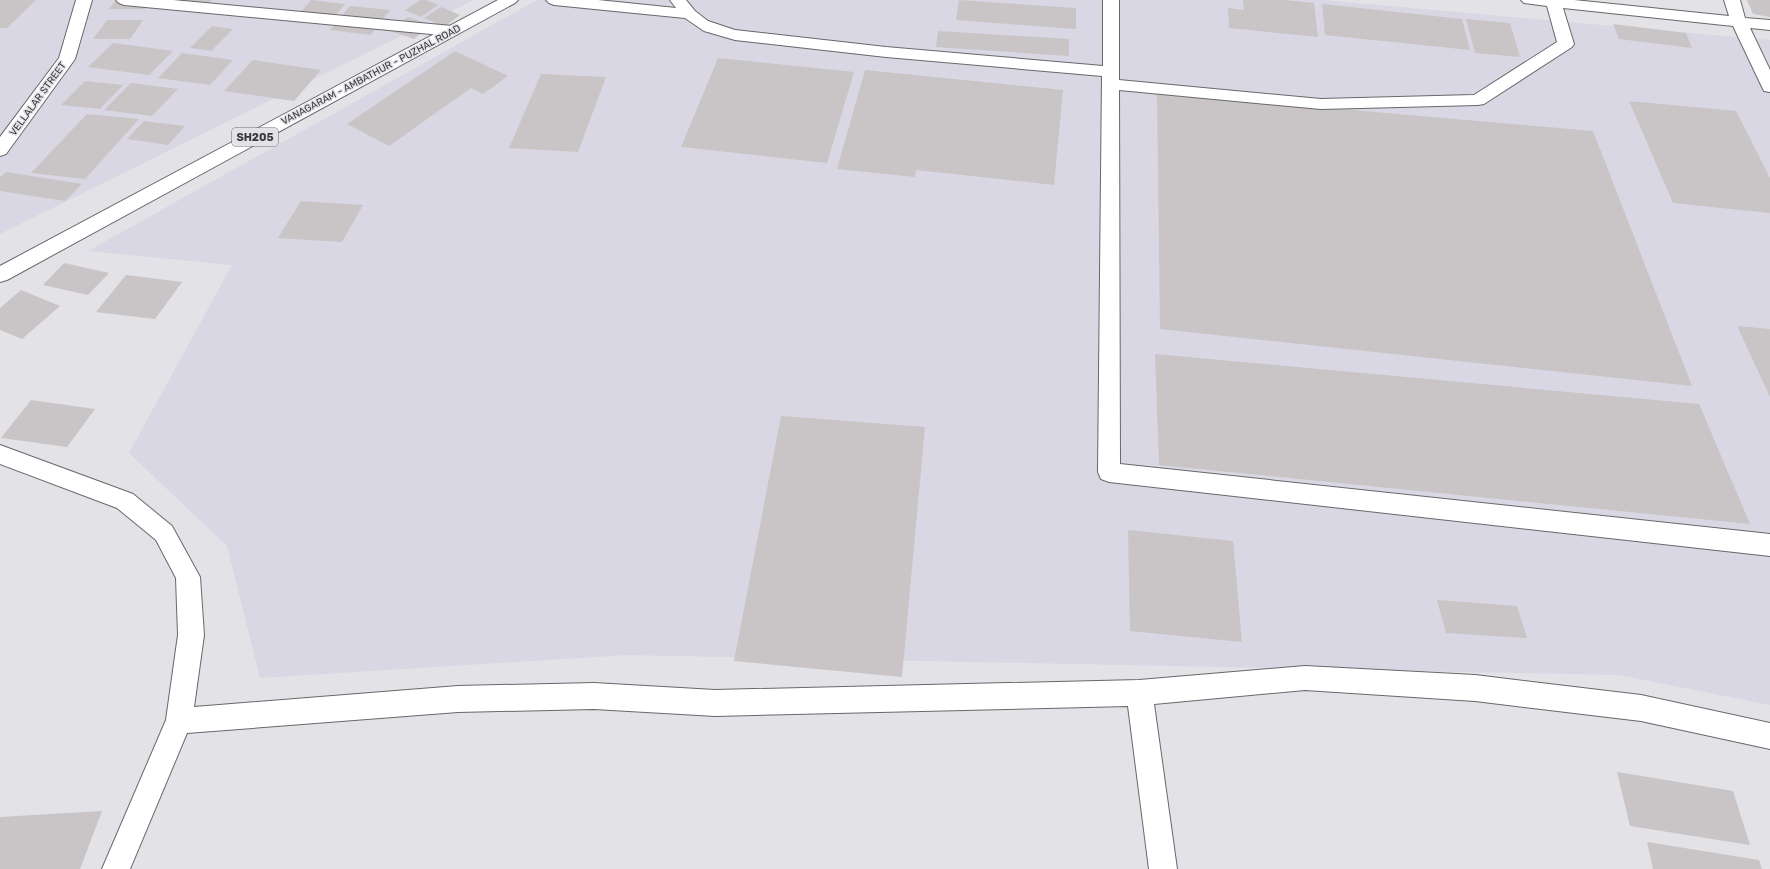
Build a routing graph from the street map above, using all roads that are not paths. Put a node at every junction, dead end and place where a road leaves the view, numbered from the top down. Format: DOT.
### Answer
graph roads {
  1 [pos="84,0"];
  2 [pos="124,0"];
  3 [pos="510,0"];
  4 [pos="554,0"];
  5 [pos="678,0"];
  6 [pos="1111,0"];
  7 [pos="1529,0"];
  8 [pos="1732,0"];
  9 [pos="1553,2"];
  10 [pos="688,14"];
  11 [pos="1739,22"];
  12 [pos="1770,25"];
  13 [pos="452,32"];
  14 [pos="1111,78"];
  15 [pos="1770,87"];
  16 [pos="1,148"];
  17 [pos="0,275"];
  18 [pos="0,454"];
  19 [pos="1770,545"];
  20 [pos="1139,693"];
  21 [pos="179,721"];
  22 [pos="1770,736"];
  23 [pos="116,869"];
  24 [pos="1163,869"];
  1 -- 16 [label="street, VELLALAR STREET"];
  2 -- 13 [label="street"];
  3 -- 13 [label="street, VANAGARAM - AMBATHUR - PUZHAL ROAD / SH205"];
  4 -- 10 [label="street"];
  5 -- 10 [label="street"];
  6 -- 14 [label="street"];
  7 -- 9 [label="street"];
  8 -- 11 [label="street"];
  9 -- 11 [label="street"];
  9 -- 14 [label="street"];
  10 -- 14 [label="street"];
  11 -- 12 [label="street"];
  11 -- 15 [label="street"];
  13 -- 17 [label="street, VANAGARAM - AMBATHUR - PUZHAL ROAD / SH205"];
  14 -- 19 [label="street"];
  18 -- 21 [label="street"];
  20 -- 21 [label="street"];
  20 -- 22 [label="street"];
  20 -- 24 [label="street"];
  21 -- 23 [label="street"];
}
